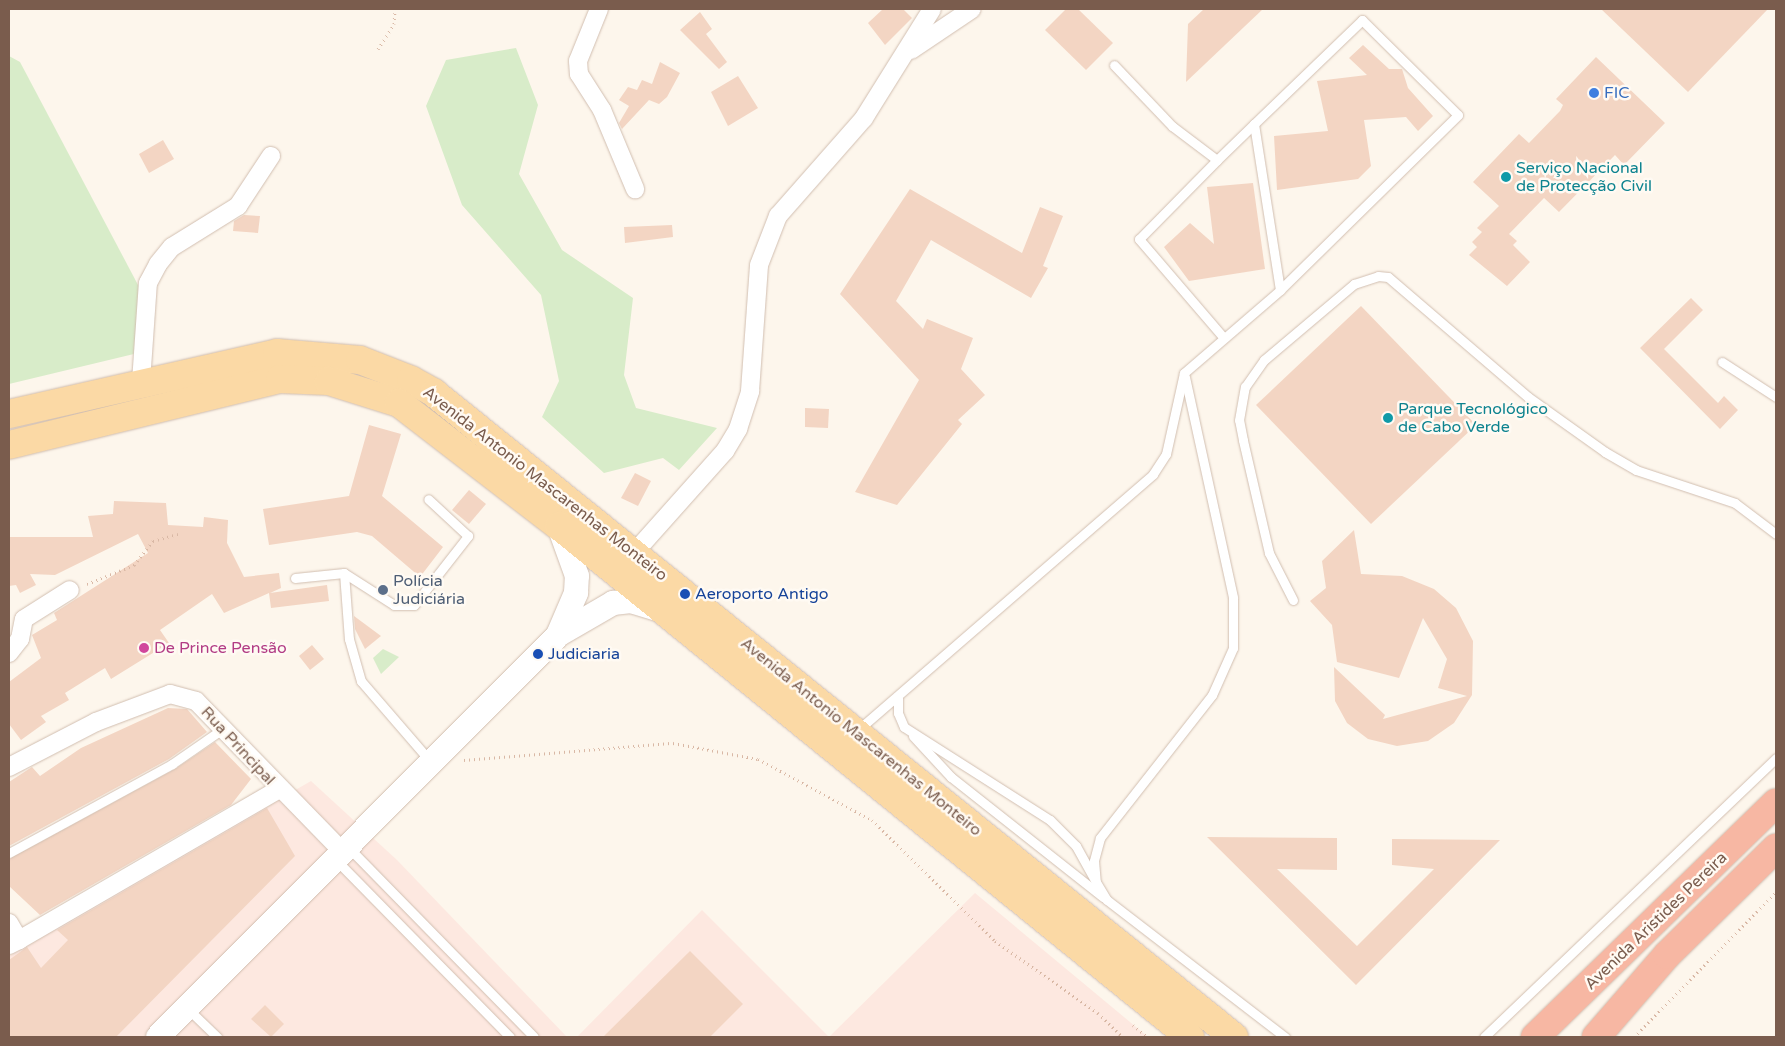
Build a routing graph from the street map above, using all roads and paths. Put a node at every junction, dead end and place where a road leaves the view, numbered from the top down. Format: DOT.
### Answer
graph roads {
  1 [pos="395,9"];
  2 [pos="599,9"];
  3 [pos="932,9"];
  4 [pos="972,9"];
  5 [pos="378,49"];
  6 [pos="907,53"];
  7 [pos="1114,66"];
  8 [pos="1254,124"];
  9 [pos="270,156"];
  10 [pos="1216,160"];
  11 [pos="635,189"];
  12 [pos="1280,290"];
  13 [pos="1223,337"];
  14 [pos="1722,362"];
  15 [pos="1184,373"];
  16 [pos="141,382"];
  17 [pos="1776,397"];
  18 [pos="9,414"];
  19 [pos="9,445"];
  20 [pos="428,499"];
  21 [pos="560,526"];
  22 [pos="178,534"];
  23 [pos="1776,534"];
  24 [pos="634,552"];
  25 [pos="344,573"];
  26 [pos="295,578"];
  27 [pos="70,590"];
  28 [pos="1293,600"];
  29 [pos="663,611"];
  30 [pos="558,635"];
  31 [pos="9,653"];
  32 [pos="898,696"];
  33 [pos="904,727"];
  34 [pos="224,728"];
  35 [pos="854,733"];
  36 [pos="1776,758"];
  37 [pos="432,764"];
  38 [pos="9,766"];
  39 [pos="279,789"];
  40 [pos="1776,803"];
  41 [pos="1776,848"];
  42 [pos="340,851"];
  43 [pos="9,853"];
  44 [pos="1096,882"];
  45 [pos="1776,892"];
  46 [pos="1107,900"];
  47 [pos="9,924"];
  48 [pos="14,943"];
  49 [pos="187,1007"];
  50 [pos="158,1037"];
  51 [pos="217,1037"];
  52 [pos="510,1037"];
  53 [pos="534,1037"];
  54 [pos="1123,1037"];
  55 [pos="1190,1037"];
  56 [pos="1234,1037"];
  57 [pos="1285,1037"];
  58 [pos="1484,1037"];
  59 [pos="1535,1037"];
  60 [pos="1596,1037"];
  61 [pos="1634,1037"];
  1 -- 5 [label="path"];
  2 -- 11 [label="street"];
  3 -- 6 [label="street"];
  4 -- 6 [label="street"];
  6 -- 24 [label="street"];
  7 -- 10 [label="lane"];
  8 -- 10 [label="lane"];
  8 -- 12 [label="lane"];
  8 -- 12 [label="lane"];
  9 -- 16 [label="street"];
  10 -- 13 [label="lane"];
  12 -- 13 [label="lane"];
  13 -- 15 [label="lane"];
  14 -- 17 [label="lane"];
  15 -- 32 [label="lane"];
  15 -- 44 [label="lane"];
  16 -- 18 [label="main road, Avenida Antonio Mascarenhas Monteiro"];
  16 -- 24 [label="main road, Avenida Antonio Mascarenhas Monteiro"];
  19 -- 21 [label="main road, Avenida Antonio Mascarenhas Monteiro"];
  20 -- 25 [label="lane"];
  21 -- 29 [label="main road, Avenida Antonio Mascarenhas Monteiro"];
  21 -- 30 [label="main road"];
  22 -- 27 [label="path"];
  23 -- 28 [label="lane"];
  24 -- 35 [label="main road, Avenida Antonio Mascarenhas Monteiro"];
  25 -- 26 [label="lane"];
  25 -- 37 [label="lane"];
  27 -- 31 [label="street"];
  29 -- 30 [label="main road"];
  29 -- 55 [label="main road, Avenida Antonio Mascarenhas Monteiro"];
  30 -- 37 [label="main road"];
  32 -- 33 [label="lane"];
  32 -- 35 [label="lane"];
  33 -- 44 [label="lane"];
  33 -- 46 [label="lane"];
  34 -- 38 [label="street, Rua Principal"];
  34 -- 39 [label="street, Rua Principal"];
  34 -- 43 [label="lane"];
  35 -- 56 [label="main road, Avenida Antonio Mascarenhas Monteiro"];
  36 -- 58 [label="lane"];
  37 -- 42 [label="main road"];
  37 -- 54 [label="path"];
  39 -- 42 [label="street, Rua Principal"];
  39 -- 48 [label="street"];
  40 -- 59 [label="highway, Avenida Aristides Pereira"];
  41 -- 60 [label="highway, Avenida Aristides Pereira"];
  42 -- 49 [label="main road"];
  42 -- 52 [label="lane"];
  42 -- 53 [label="lane"];
  44 -- 46 [label="lane"];
  45 -- 61 [label="path"];
  46 -- 57 [label="lane"];
  47 -- 48 [label="street"];
  49 -- 50 [label="main road"];
  49 -- 51 [label="lane"];
}
